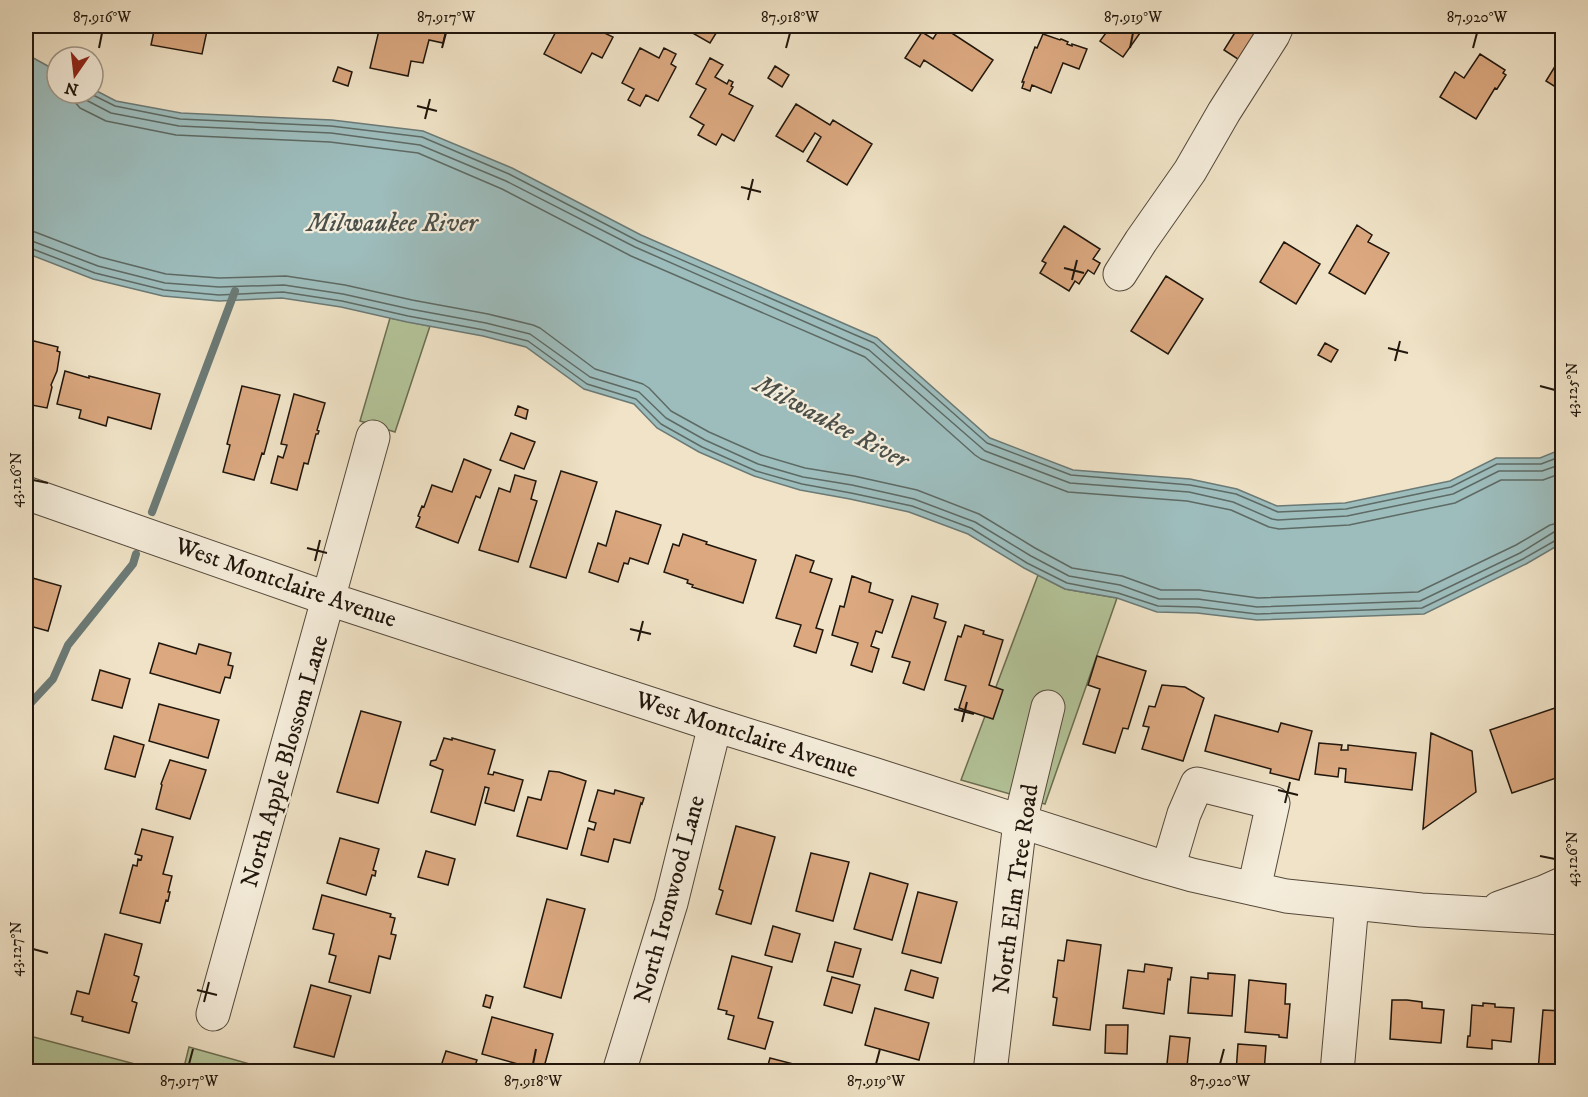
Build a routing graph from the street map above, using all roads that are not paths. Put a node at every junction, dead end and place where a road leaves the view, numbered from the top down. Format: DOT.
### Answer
graph roads {
  1 [pos="1276,26"];
  2 [pos="1120,274"];
  3 [pos="374,437"];
  4 [pos="26,493"];
  5 [pos="329,598"];
  6 [pos="1048,707"];
  7 [pos="715,725"];
  8 [pos="1020,822"];
  9 [pos="1168,868"];
  10 [pos="1563,884"];
  11 [pos="1254,889"];
  12 [pos="1352,903"];
  13 [pos="1484,913"];
  14 [pos="1563,918"];
  15 [pos="213,1014"];
  16 [pos="619,1071"];
  17 [pos="990,1071"];
  18 [pos="1336,1071"];
  1 -- 2 [label="street"];
  3 -- 5 [label="street, North Apple Blossom Lane"];
  4 -- 5 [label="street, West Montclaire Avenue"];
  5 -- 7 [label="street, West Montclaire Avenue"];
  5 -- 15 [label="street, North Apple Blossom Lane"];
  6 -- 8 [label="street, North Elm Tree Road"];
  7 -- 8 [label="street, West Montclaire Avenue"];
  7 -- 16 [label="street, North Ironwood Lane"];
  8 -- 9 [label="street, West Montclaire Avenue"];
  8 -- 17 [label="street, North Elm Tree Road"];
  9 -- 11 [label="street, West Montclaire Avenue"];
  9 -- 11 [label="street"];
  10 -- 13 [label="street, West Montclaire Avenue"];
  11 -- 12 [label="street, West Montclaire Avenue"];
  12 -- 13 [label="street, West Montclaire Avenue"];
  12 -- 18 [label="street"];
  13 -- 14 [label="street, West Montclaire Avenue"];
}
